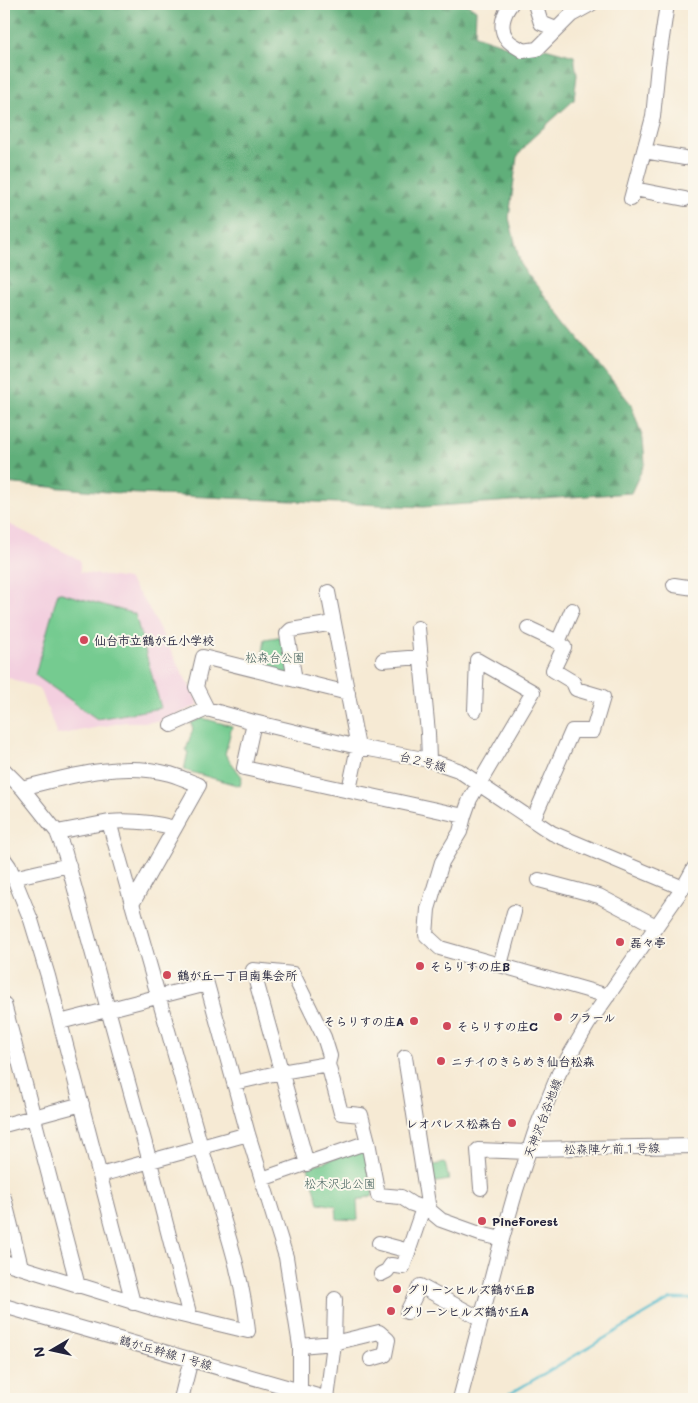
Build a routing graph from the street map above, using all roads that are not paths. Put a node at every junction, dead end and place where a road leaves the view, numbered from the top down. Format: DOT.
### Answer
graph roads {
  1 [pos="511,4"];
  2 [pos="535,4"];
  3 [pos="592,4"];
  4 [pos="667,4"];
  5 [pos="556,29"];
  6 [pos="644,151"];
  7 [pos="685,158"];
  8 [pos="685,199"];
  9 [pos="674,586"];
  10 [pos="694,588"];
  11 [pos="328,592"];
  12 [pos="572,610"];
  13 [pos="334,623"];
  14 [pos="418,628"];
  15 [pos="528,628"];
  16 [pos="558,642"];
  17 [pos="421,657"];
  18 [pos="383,660"];
  19 [pos="295,680"];
  20 [pos="348,693"];
  21 [pos="207,709"];
  22 [pos="475,710"];
  23 [pos="254,722"];
  24 [pos="171,725"];
  25 [pos="358,747"];
  26 [pos="429,760"];
  27 [pos="4,770"];
  28 [pos="479,786"];
  29 [pos="22,788"];
  30 [pos="349,790"];
  31 [pos="464,816"];
  32 [pos="533,820"];
  33 [pos="109,822"];
  34 [pos="175,828"];
  35 [pos="57,832"];
  36 [pos="4,859"];
  37 [pos="68,865"];
  38 [pos="694,868"];
  39 [pos="14,878"];
  40 [pos="539,880"];
  41 [pos="683,888"];
  42 [pos="132,904"];
  43 [pos="514,912"];
  44 [pos="656,926"];
  45 [pos="500,965"];
  46 [pos="158,996"];
  47 [pos="608,996"];
  48 [pos="4,1004"];
  49 [pos="108,1010"];
  50 [pos="60,1022"];
  51 [pos="405,1057"];
  52 [pos="328,1064"];
  53 [pos="281,1072"];
  54 [pos="234,1083"];
  55 [pos="82,1104"];
  56 [pos="34,1118"];
  57 [pos="4,1125"];
  58 [pos="248,1134"];
  59 [pos="368,1142"];
  60 [pos="694,1146"];
  61 [pos="201,1147"];
  62 [pos="529,1151"];
  63 [pos="150,1162"];
  64 [pos="306,1164"];
  65 [pos="100,1175"];
  66 [pos="262,1179"];
  67 [pos="481,1188"];
  68 [pos="4,1198"];
  69 [pos="426,1209"];
  70 [pos="502,1239"];
  71 [pos="378,1242"];
  72 [pos="408,1251"];
  73 [pos="4,1262"];
  74 [pos="21,1267"];
  75 [pos="381,1274"];
  76 [pos="78,1286"];
  77 [pos="335,1299"];
  78 [pos="133,1303"];
  79 [pos="4,1306"];
  80 [pos="407,1312"];
  81 [pos="190,1317"];
  82 [pos="481,1319"];
  83 [pos="334,1343"];
  84 [pos="300,1346"];
  85 [pos="191,1359"];
  86 [pos="371,1359"];
  87 [pos="300,1392"];
  88 [pos="181,1399"];
  89 [pos="328,1399"];
  90 [pos="460,1399"];
  1 -- 5 [label="street"];
  2 -- 5 [label="street"];
  3 -- 5 [label="street"];
  4 -- 6 [label="street"];
  6 -- 7 [label="street"];
  6 -- 8 [label="street"];
  9 -- 10 [label="street"];
  11 -- 13 [label="street"];
  12 -- 16 [label="street"];
  13 -- 19 [label="street"];
  13 -- 20 [label="street"];
  14 -- 17 [label="street"];
  15 -- 16 [label="street"];
  16 -- 32 [label="street"];
  17 -- 18 [label="street"];
  17 -- 26 [label="street"];
  19 -- 20 [label="street"];
  19 -- 21 [label="street"];
  20 -- 25 [label="street"];
  21 -- 23 [label="street, 台２号線"];
  21 -- 24 [label="street"];
  22 -- 28 [label="street"];
  23 -- 25 [label="street, 台２号線"];
  23 -- 30 [label="street"];
  25 -- 26 [label="street, 台２号線"];
  25 -- 30 [label="street"];
  26 -- 28 [label="street, 台２号線"];
  27 -- 29 [label="street"];
  28 -- 31 [label="street"];
  28 -- 32 [label="street, 台２号線"];
  29 -- 34 [label="street"];
  29 -- 35 [label="street"];
  30 -- 31 [label="street"];
  31 -- 45 [label="street"];
  32 -- 41 [label="street, 台２号線"];
  33 -- 34 [label="street"];
  33 -- 35 [label="street"];
  33 -- 42 [label="street"];
  34 -- 42 [label="street"];
  35 -- 37 [label="street"];
  36 -- 39 [label="street"];
  37 -- 39 [label="street"];
  37 -- 49 [label="street"];
  38 -- 41 [label="street, 天神沢台谷地線"];
  39 -- 50 [label="street"];
  40 -- 44 [label="street"];
  41 -- 44 [label="street, 天神沢台谷地線"];
  42 -- 46 [label="street"];
  43 -- 45 [label="street"];
  44 -- 47 [label="street, 天神沢台谷地線"];
  45 -- 47 [label="street"];
  46 -- 49 [label="street"];
  46 -- 54 [label="street"];
  46 -- 61 [label="street"];
  47 -- 62 [label="street, 天神沢台谷地線"];
  48 -- 56 [label="street"];
  49 -- 50 [label="street"];
  49 -- 63 [label="street"];
  50 -- 55 [label="street"];
  51 -- 69 [label="street"];
  52 -- 53 [label="street"];
  52 -- 53 [label="street"];
  52 -- 59 [label="street"];
  53 -- 54 [label="street"];
  53 -- 64 [label="street"];
  54 -- 58 [label="street"];
  55 -- 56 [label="street"];
  55 -- 65 [label="street"];
  56 -- 57 [label="street"];
  56 -- 76 [label="street"];
  58 -- 61 [label="street"];
  58 -- 66 [label="street"];
  59 -- 64 [label="street"];
  59 -- 69 [label="street"];
  60 -- 62 [label="street, 松森陣ケ前１号線"];
  61 -- 63 [label="street"];
  61 -- 81 [label="street"];
  62 -- 67 [label="street, 松森陣ケ前１号線"];
  62 -- 70 [label="street, 天神沢台谷地線"];
  63 -- 65 [label="street"];
  63 -- 81 [label="street"];
  64 -- 66 [label="street"];
  65 -- 78 [label="street"];
  66 -- 84 [label="street"];
  68 -- 74 [label="street"];
  69 -- 70 [label="street"];
  69 -- 72 [label="street"];
  70 -- 82 [label="street, 天神沢台谷地線"];
  71 -- 72 [label="street"];
  72 -- 75 [label="street"];
  73 -- 74 [label="street"];
  74 -- 76 [label="street"];
  76 -- 78 [label="street"];
  77 -- 83 [label="street"];
  78 -- 81 [label="street"];
  79 -- 85 [label="street, 鶴が丘幹線１号線"];
  80 -- 82 [label="street"];
  82 -- 90 [label="street, 天神沢台谷地線"];
  83 -- 84 [label="street"];
  83 -- 86 [label="street"];
  83 -- 89 [label="street"];
  84 -- 87 [label="street"];
  85 -- 87 [label="street, 鶴が丘幹線１号線"];
  85 -- 88 [label="street"];
  87 -- 89 [label="street, 鶴が丘幹線１号線"];
}
